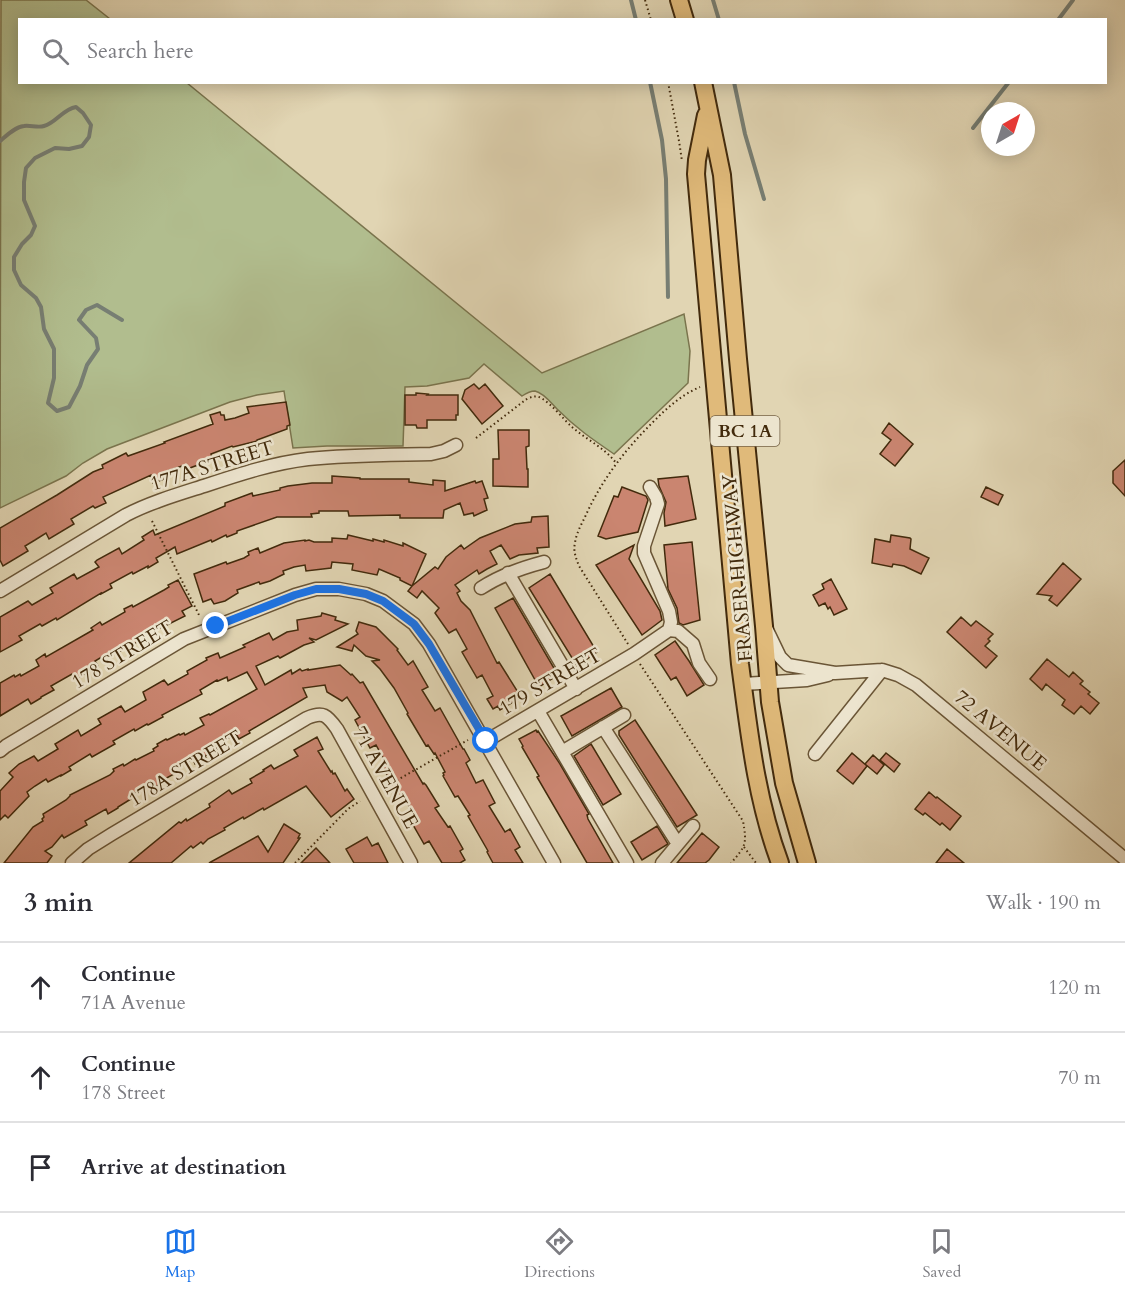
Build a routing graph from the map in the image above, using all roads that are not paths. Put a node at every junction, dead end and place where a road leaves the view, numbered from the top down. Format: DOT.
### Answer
graph roads {
  1 [pos="679,0"];
  2 [pos="684,18"];
  3 [pos="703,85"];
  4 [pos="456,445"];
  5 [pos="650,487"];
  6 [pos="544,562"];
  7 [pos="508,573"];
  8 [pos="481,588"];
  9 [pos="0,591"];
  10 [pos="764,626"];
  11 [pos="669,630"];
  12 [pos="882,670"];
  13 [pos="835,673"];
  14 [pos="710,679"];
  15 [pos="768,682"];
  16 [pos="743,684"];
  17 [pos="576,689"];
  18 [pos="538,711"];
  19 [pos="322,714"];
  20 [pos="624,715"];
  21 [pos="603,727"];
  22 [pos="486,741"];
  23 [pos="0,751"];
  24 [pos="562,752"];
  25 [pos="815,754"];
  26 [pos="693,826"];
  27 [pos="678,844"];
  28 [pos="1125,859"];
  29 [pos="72,863"];
  30 [pos="411,863"];
  31 [pos="554,863"];
  32 [pos="627,863"];
  33 [pos="662,863"];
  34 [pos="780,863"];
  35 [pos="807,863"];
  1 -- 2 [label="main road"];
  3 -- 10 [label="main road, FRASER HIGHWAY / BC 1A"];
  3 -- 16 [label="main road, FRASER HIGHWAY / BC 1A"];
  4 -- 9 [label="street, 177A STREET"];
  5 -- 11 [label="street"];
  6 -- 7 [label="street"];
  7 -- 8 [label="street"];
  7 -- 17 [label="street"];
  10 -- 13 [label="street, 72 AVENUE"];
  10 -- 15 [label="main road, FRASER HIGHWAY / BC 1A"];
  11 -- 14 [label="street"];
  11 -- 17 [label="street, 179 STREET"];
  12 -- 13 [label="street, 72 AVENUE"];
  12 -- 25 [label="street"];
  12 -- 28 [label="street, 72 AVENUE"];
  13 -- 15 [label="street, 72 AVENUE"];
  15 -- 16 [label="street, 72 AVENUE"];
  15 -- 35 [label="main road, FRASER HIGHWAY / BC 1A"];
  16 -- 34 [label="main road, FRASER HIGHWAY / BC 1A"];
  17 -- 18 [label="street, 179 STREET"];
  18 -- 22 [label="street, 179 STREET"];
  18 -- 24 [label="street"];
  19 -- 29 [label="street, 178A STREET"];
  19 -- 30 [label="street, 71 AVENUE"];
  20 -- 21 [label="street"];
  21 -- 24 [label="street"];
  21 -- 27 [label="street"];
  22 -- 23 [label="street, 178 STREET"];
  22 -- 31 [label="street, 178 STREET"];
  24 -- 32 [label="street"];
  26 -- 27 [label="street"];
  27 -- 33 [label="street"];
}
